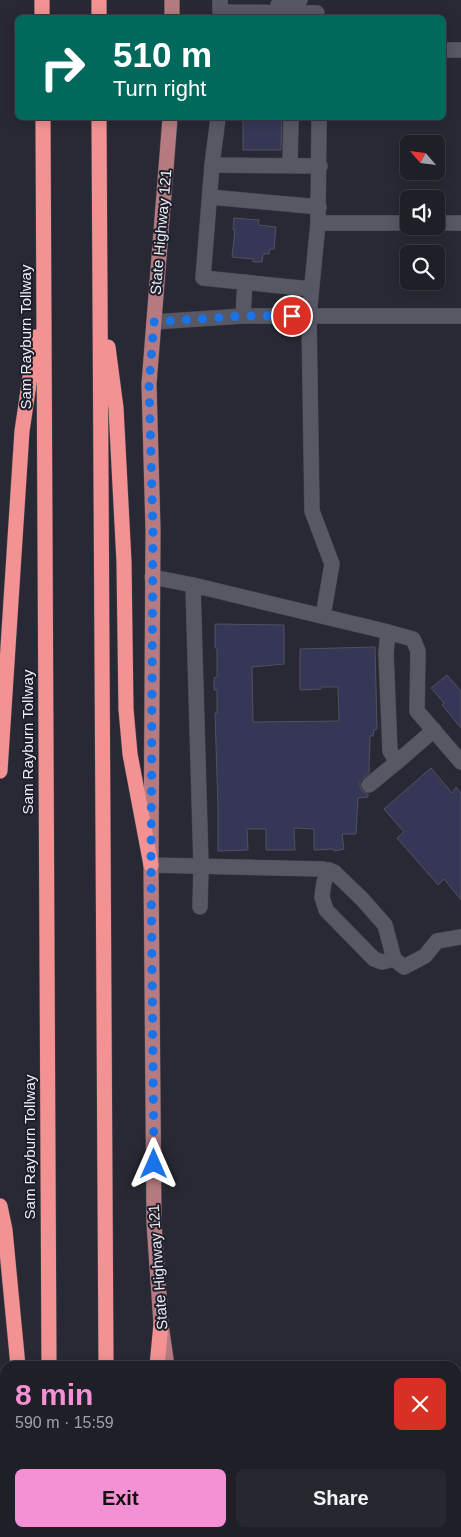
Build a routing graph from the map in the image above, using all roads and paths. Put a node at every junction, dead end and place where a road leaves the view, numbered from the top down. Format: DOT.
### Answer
graph roads {
  1 [pos="42,0"];
  2 [pos="99,0"];
  3 [pos="172,0"];
  4 [pos="220,0"];
  5 [pos="300,0"];
  6 [pos="278,6"];
  7 [pos="317,10"];
  8 [pos="42,15"];
  9 [pos="99,15"];
  10 [pos="172,15"];
  11 [pos="446,50"];
  12 [pos="461,50"];
  13 [pos="43,120"];
  14 [pos="99,120"];
  15 [pos="170,120"];
  16 [pos="218,120"];
  17 [pos="291,120"];
  18 [pos="319,120"];
  19 [pos="212,165"];
  20 [pos="290,165"];
  21 [pos="320,166"];
  22 [pos="210,197"];
  23 [pos="319,215"];
  24 [pos="400,222"];
  25 [pos="445,222"];
  26 [pos="461,222"];
  27 [pos="100,277"];
  28 [pos="244,282"];
  29 [pos="43,288"];
  30 [pos="311,289"];
  31 [pos="243,316"];
  32 [pos="309,316"];
  33 [pos="461,316"];
  34 [pos="154,322"];
  35 [pos="152,577"];
  36 [pos="194,585"];
  37 [pos="324,616"];
  38 [pos="388,632"];
  39 [pos="434,730"];
  40 [pos="397,762"];
  41 [pos="461,762"];
  42 [pos="0,771"];
  43 [pos="369,786"];
  44 [pos="151,865"];
  45 [pos="201,866"];
  46 [pos="329,870"];
  47 [pos="200,907"];
  48 [pos="461,937"];
  49 [pos="394,959"];
  50 [pos="0,1206"];
  51 [pos="161,1324"];
  52 [pos="18,1361"];
  53 [pos="49,1361"];
  54 [pos="106,1361"];
  55 [pos="157,1361"];
  56 [pos="166,1361"];
  1 -- 8 [label="highway"];
  2 -- 9 [label="highway"];
  3 -- 10 [label="main road"];
  4 -- 6 [label="lane"];
  5 -- 6 [label="lane"];
  6 -- 7 [label="lane"];
  11 -- 12 [label="lane"];
  13 -- 29 [label="highway, Sam Rayburn Tollway"];
  14 -- 27 [label="highway"];
  15 -- 34 [label="main road, State Highway 121"];
  16 -- 19 [label="lane"];
  17 -- 20 [label="lane"];
  18 -- 21 [label="lane"];
  19 -- 20 [label="lane"];
  19 -- 22 [label="lane"];
  20 -- 21 [label="lane"];
  21 -- 23 [label="lane"];
  22 -- 23 [label="lane"];
  22 -- 28 [label="lane"];
  23 -- 24 [label="lane"];
  23 -- 30 [label="lane"];
  25 -- 26 [label="lane"];
  27 -- 44 [label="highway"];
  27 -- 54 [label="highway"];
  28 -- 30 [label="lane"];
  28 -- 31 [label="lane"];
  29 -- 42 [label="highway"];
  29 -- 53 [label="highway, Sam Rayburn Tollway"];
  30 -- 32 [label="lane"];
  31 -- 32 [label="lane"];
  31 -- 34 [label="lane"];
  32 -- 33 [label="lane"];
  32 -- 37 [label="lane"];
  34 -- 35 [label="main road, State Highway 121"];
  35 -- 36 [label="lane"];
  35 -- 44 [label="main road, State Highway 121"];
  36 -- 37 [label="lane"];
  36 -- 45 [label="lane"];
  37 -- 38 [label="lane"];
  38 -- 39 [label="lane"];
  38 -- 40 [label="lane"];
  39 -- 40 [label="lane"];
  39 -- 41 [label="lane"];
  40 -- 43 [label="lane"];
  44 -- 45 [label="lane"];
  44 -- 51 [label="main road, State Highway 121"];
  45 -- 46 [label="lane"];
  45 -- 47 [label="lane"];
  46 -- 49 [label="lane"];
  46 -- 49 [label="lane"];
  48 -- 49 [label="lane"];
  50 -- 52 [label="highway"];
  51 -- 55 [label="highway"];
  51 -- 56 [label="main road, State Highway 121"];
}
